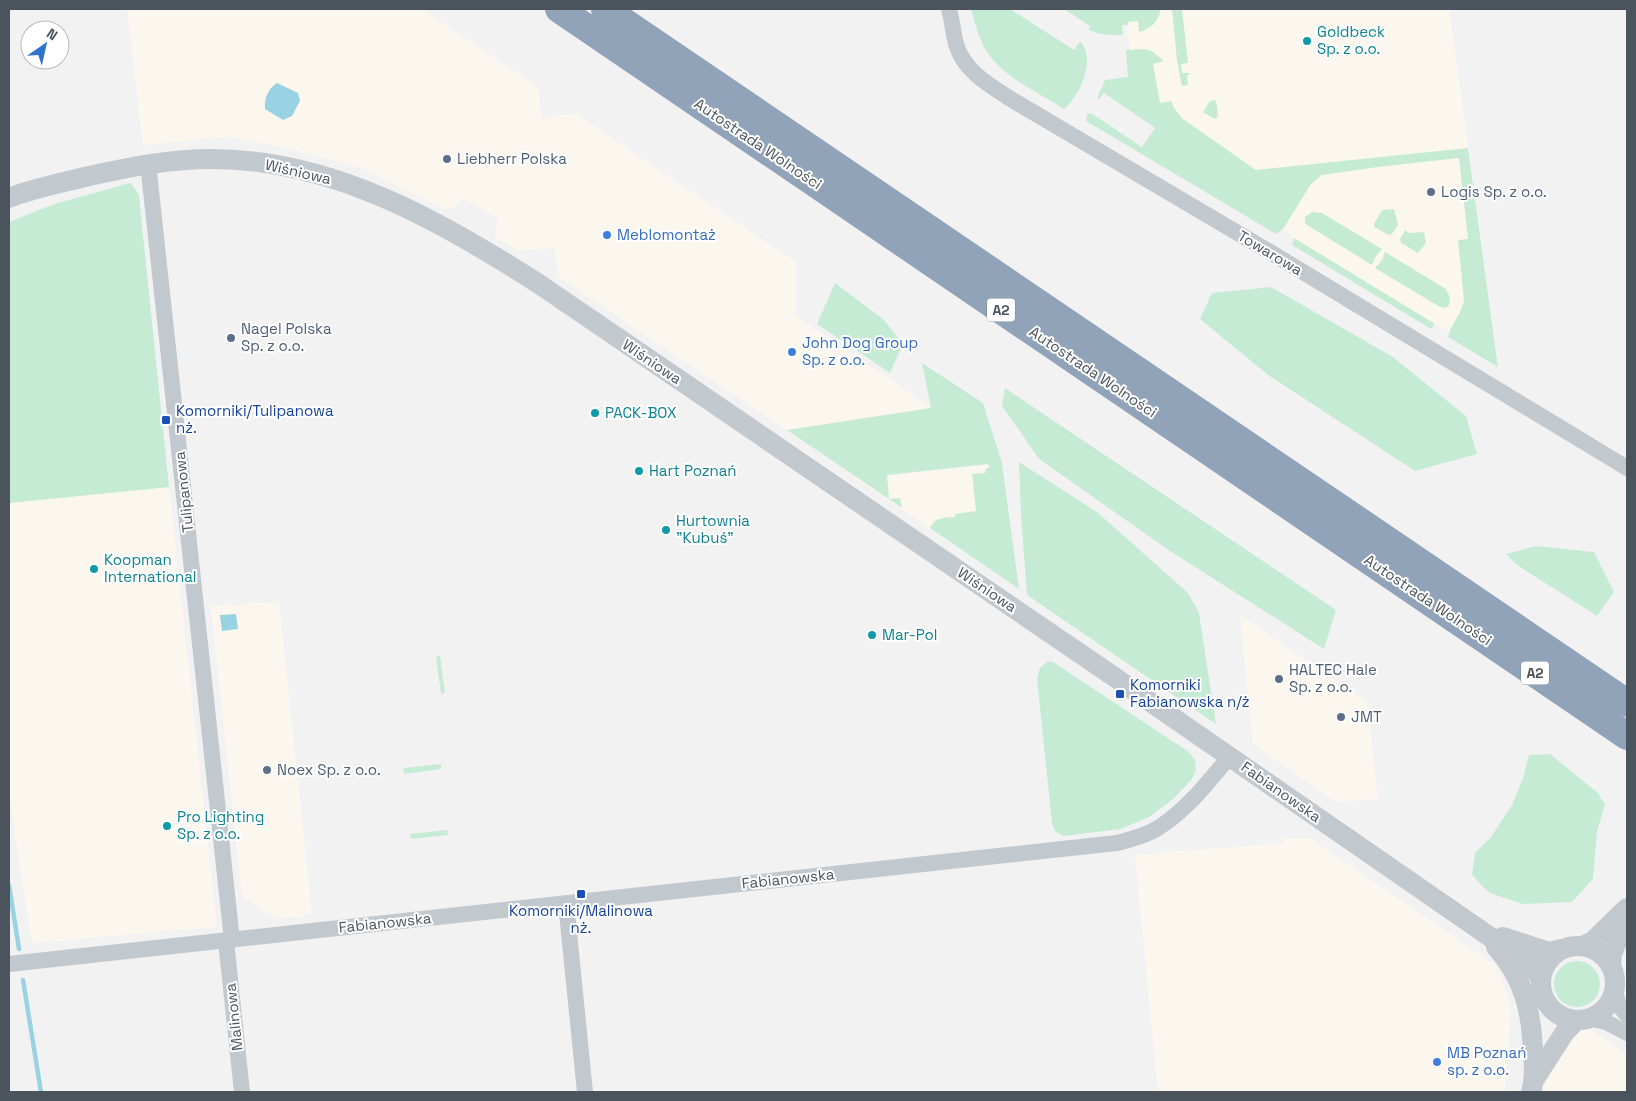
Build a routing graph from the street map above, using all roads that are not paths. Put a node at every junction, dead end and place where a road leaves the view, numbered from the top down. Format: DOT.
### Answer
graph roads {
  1 [pos="559,9"];
  2 [pos="605,9"];
  3 [pos="949,9"];
  4 [pos="148,164"];
  5 [pos="9,198"];
  6 [pos="1627,468"];
  7 [pos="1627,703"];
  8 [pos="1627,736"];
  9 [pos="1230,756"];
  10 [pos="566,904"];
  11 [pos="1627,908"];
  12 [pos="1627,917"];
  13 [pos="1482,931"];
  14 [pos="229,941"];
  15 [pos="1583,946"];
  16 [pos="1562,949"];
  17 [pos="9,964"];
  18 [pos="1611,966"];
  19 [pos="1541,978"];
  20 [pos="1615,987"];
  21 [pos="1546,1002"];
  22 [pos="1627,1015"];
  23 [pos="1583,1019"];
  24 [pos="1627,1033"];
  25 [pos="1533,1086"];
  26 [pos="242,1092"];
  27 [pos="585,1092"];
  1 -- 8 [label="highway, Autostrada Wolności / A2"];
  2 -- 7 [label="highway, Autostrada Wolności / A2"];
  3 -- 6 [label="street, Towarowa"];
  4 -- 5 [label="street, Wiśniowa"];
  4 -- 9 [label="street, Wiśniowa"];
  4 -- 14 [label="street, Tulipanowa"];
  9 -- 10 [label="street, Fabianowska"];
  9 -- 13 [label="street, Fabianowska"];
  10 -- 14 [label="street, Fabianowska"];
  10 -- 27 [label="street"];
  11 -- 15 [label="street"];
  12 -- 18 [label="street"];
  13 -- 16 [label="street, Fabianowska"];
  13 -- 19 [label="street, Fabianowska"];
  13 -- 25 [label="street"];
  14 -- 17 [label="street, Fabianowska"];
  14 -- 26 [label="street, Malinowa"];
  15 -- 16 [label="street"];
  15 -- 18 [label="street"];
  16 -- 19 [label="street"];
  18 -- 20 [label="street"];
  19 -- 21 [label="street"];
  20 -- 22 [label="street"];
  20 -- 23 [label="street"];
  21 -- 23 [label="street"];
  21 -- 25 [label="street"];
  23 -- 24 [label="street"];
  23 -- 25 [label="street"];
}
